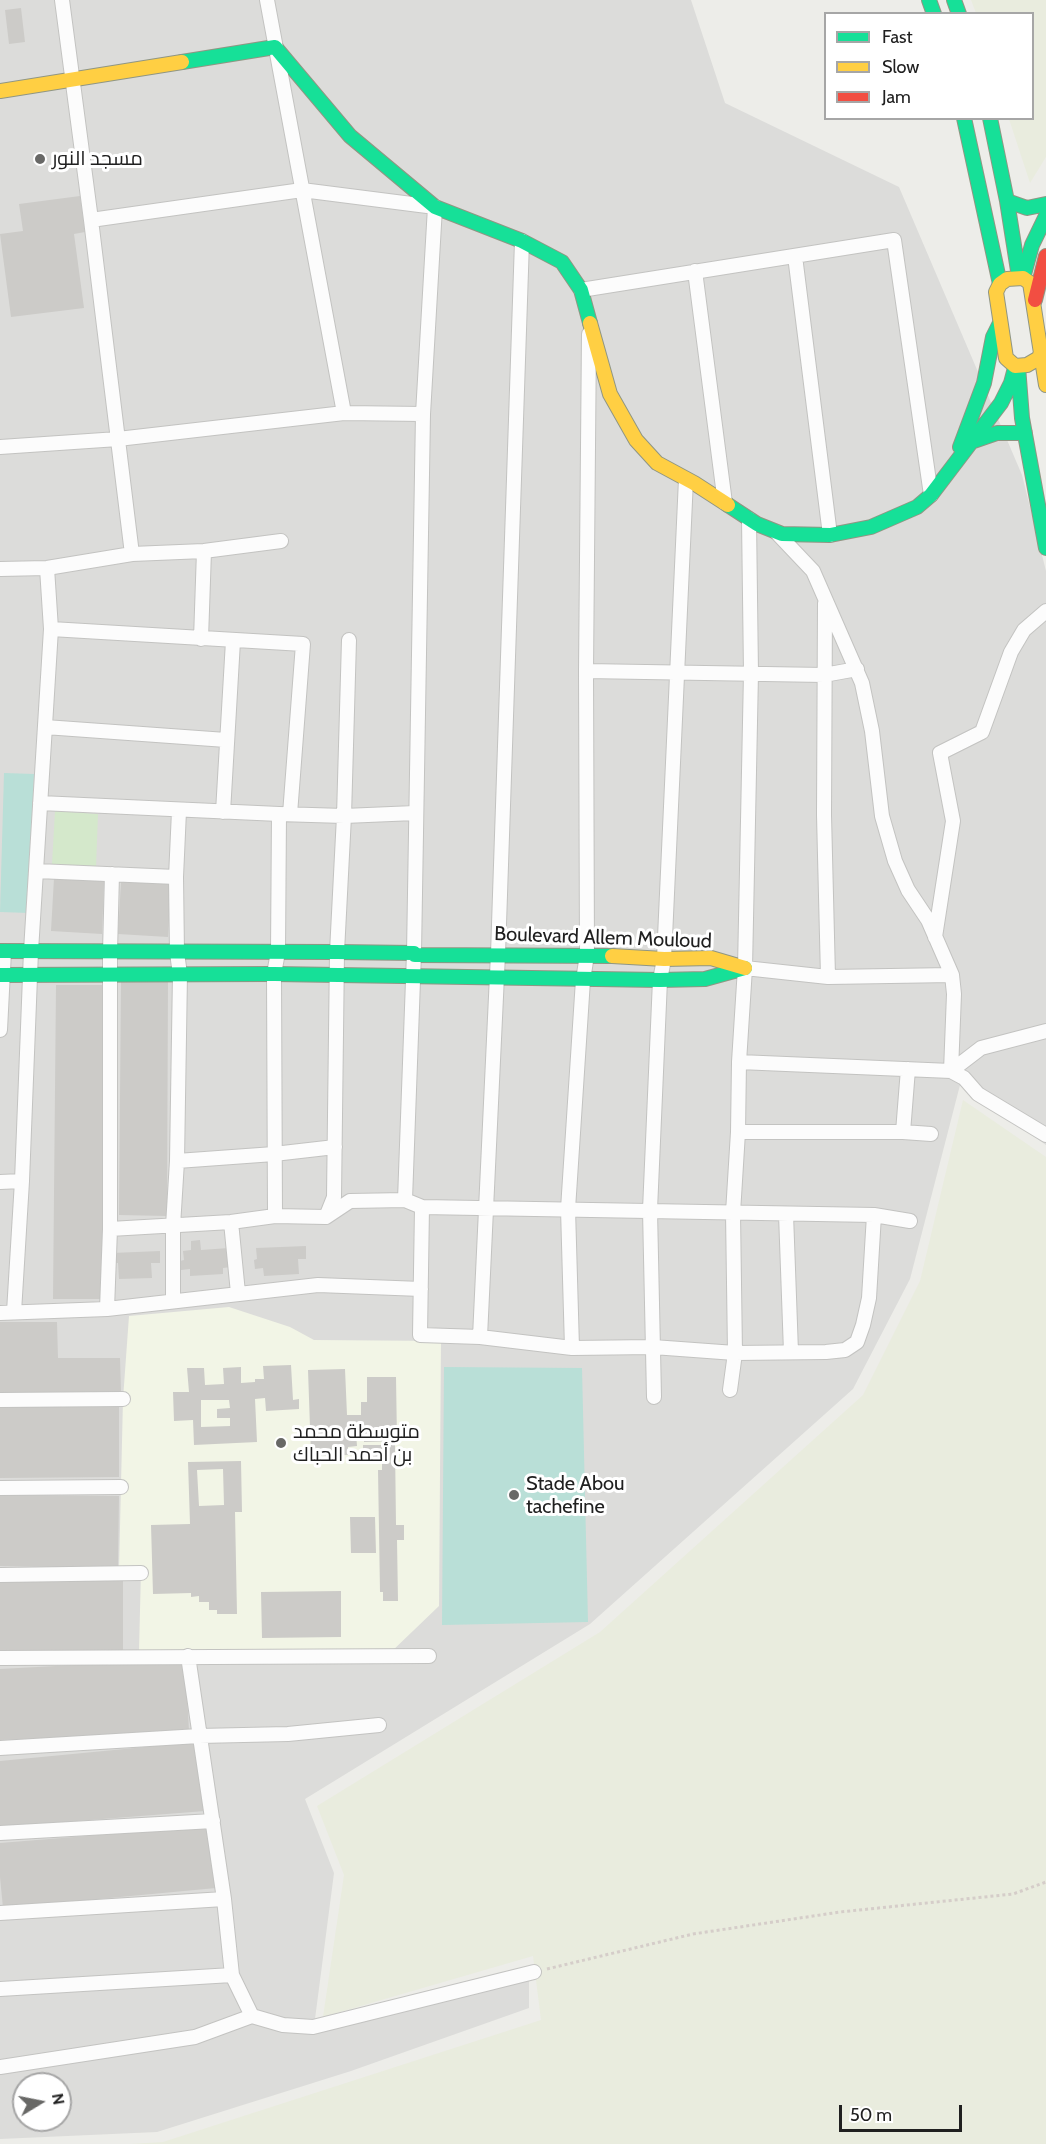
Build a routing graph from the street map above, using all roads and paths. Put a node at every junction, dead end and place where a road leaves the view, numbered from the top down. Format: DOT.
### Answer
graph roads {
  1 [pos="62,0"];
  2 [pos="267,0"];
  3 [pos="275,47"];
  4 [pos="74,80"];
  5 [pos="0,91"];
  6 [pos="964,120"];
  7 [pos="990,120"];
  8 [pos="302,190"];
  9 [pos="1007,201"];
  10 [pos="1046,204"];
  11 [pos="435,207"];
  12 [pos="1046,216"];
  13 [pos="91,220"];
  14 [pos="522,241"];
  15 [pos="795,256"];
  16 [pos="1046,256"];
  17 [pos="695,271"];
  18 [pos="1021,278"];
  19 [pos="1000,284"];
  20 [pos="581,290"];
  21 [pos="1034,305"];
  22 [pos="590,322"];
  23 [pos="1000,323"];
  24 [pos="1041,352"];
  25 [pos="1017,366"];
  26 [pos="1046,384"];
  27 [pos="345,413"];
  28 [pos="423,414"];
  29 [pos="1025,433"];
  30 [pos="118,439"];
  31 [pos="972,442"];
  32 [pos="0,447"];
  33 [pos="952,468"];
  34 [pos="686,479"];
  35 [pos="931,495"];
  36 [pos="725,503"];
  37 [pos="749,519"];
  38 [pos="776,532"];
  39 [pos="830,535"];
  40 [pos="281,541"];
  41 [pos="1046,548"];
  42 [pos="204,551"];
  43 [pos="132,554"];
  44 [pos="47,568"];
  45 [pos="0,569"];
  46 [pos="825,598"];
  47 [pos="1046,610"];
  48 [pos="51,629"];
  49 [pos="201,639"];
  50 [pos="349,640"];
  51 [pos="233,641"];
  52 [pos="857,669"];
  53 [pos="586,671"];
  54 [pos="678,671"];
  55 [pos="751,673"];
  56 [pos="824,675"];
  57 [pos="45,727"];
  58 [pos="226,740"];
  59 [pos="40,803"];
  60 [pos="178,811"];
  61 [pos="223,812"];
  62 [pos="415,813"];
  63 [pos="285,814"];
  64 [pos="344,816"];
  65 [pos="37,871"];
  66 [pos="112,874"];
  67 [pos="176,877"];
  68 [pos="935,937"];
  69 [pos="2,951"];
  70 [pos="31,951"];
  71 [pos="110,952"];
  72 [pos="278,952"];
  73 [pos="337,952"];
  74 [pos="177,953"];
  75 [pos="414,953"];
  76 [pos="498,954"];
  77 [pos="587,955"];
  78 [pos="664,959"];
  79 [pos="745,968"];
  80 [pos="30,974"];
  81 [pos="111,974"];
  82 [pos="180,974"];
  83 [pos="274,974"];
  84 [pos="2,975"];
  85 [pos="952,975"];
  86 [pos="337,976"];
  87 [pos="413,976"];
  88 [pos="828,977"];
  89 [pos="497,978"];
  90 [pos="583,980"];
  91 [pos="660,980"];
  92 [pos="0,1030"];
  93 [pos="1046,1031"];
  94 [pos="738,1062"];
  95 [pos="908,1069"];
  96 [pos="951,1071"];
  97 [pos="738,1132"];
  98 [pos="903,1132"];
  99 [pos="931,1134"];
  100 [pos="1046,1134"];
  101 [pos="335,1147"];
  102 [pos="274,1154"];
  103 [pos="177,1161"];
  104 [pos="22,1181"];
  105 [pos="0,1182"];
  106 [pos="405,1200"];
  107 [pos="422,1207"];
  108 [pos="486,1208"];
  109 [pos="568,1209"];
  110 [pos="650,1210"];
  111 [pos="733,1213"];
  112 [pos="786,1214"];
  113 [pos="874,1215"];
  114 [pos="274,1216"];
  115 [pos="326,1217"];
  116 [pos="910,1221"];
  117 [pos="231,1222"];
  118 [pos="173,1227"];
  119 [pos="110,1229"];
  120 [pos="421,1289"];
  121 [pos="238,1293"];
  122 [pos="173,1301"];
  123 [pos="107,1309"];
  124 [pos="7,1312"];
  125 [pos="480,1337"];
  126 [pos="653,1347"];
  127 [pos="572,1348"];
  128 [pos="790,1352"];
  129 [pos="735,1353"];
  130 [pos="730,1390"];
  131 [pos="654,1397"];
  132 [pos="123,1399"];
  133 [pos="0,1400"];
  134 [pos="122,1487"];
  135 [pos="0,1488"];
  136 [pos="141,1573"];
  137 [pos="0,1575"];
  138 [pos="188,1656"];
  139 [pos="429,1656"];
  140 [pos="0,1658"];
  141 [pos="379,1725"];
  142 [pos="199,1736"];
  143 [pos="0,1748"];
  144 [pos="213,1821"];
  145 [pos="0,1833"];
  146 [pos="1046,1882"];
  147 [pos="224,1899"];
  148 [pos="0,1913"];
  149 [pos="534,1972"];
  150 [pos="232,1975"];
  151 [pos="0,1989"];
  152 [pos="252,2016"];
  153 [pos="0,2063"];
  1 -- 4 [label="street"];
  2 -- 3 [label="street"];
  3 -- 4 [label="main road"];
  3 -- 8 [label="street"];
  3 -- 11 [label="main road"];
  4 -- 5 [label="main road"];
  4 -- 13 [label="street"];
  6 -- 19 [label="main road"];
  7 -- 9 [label="main road"];
  8 -- 11 [label="street"];
  8 -- 13 [label="street"];
  8 -- 27 [label="street"];
  9 -- 10 [label="main road"];
  9 -- 18 [label="main road"];
  11 -- 14 [label="main road"];
  11 -- 28 [label="street"];
  12 -- 18 [label="main road"];
  13 -- 30 [label="street"];
  14 -- 20 [label="main road"];
  14 -- 76 [label="street"];
  15 -- 17 [label="street"];
  15 -- 35 [label="street"];
  15 -- 39 [label="street"];
  16 -- 21 [label="main road"];
  17 -- 20 [label="street"];
  17 -- 36 [label="street"];
  18 -- 19 [label="main road"];
  18 -- 21 [label="main road"];
  19 -- 23 [label="main road"];
  20 -- 22 [label="main road"];
  21 -- 24 [label="main road"];
  22 -- 34 [label="main road"];
  22 -- 53 [label="street"];
  23 -- 25 [label="main road"];
  23 -- 33 [label="main road"];
  24 -- 25 [label="main road"];
  24 -- 26 [label="main road"];
  25 -- 29 [label="main road"];
  25 -- 31 [label="main road"];
  27 -- 28 [label="street"];
  27 -- 30 [label="street"];
  28 -- 62 [label="street"];
  29 -- 31 [label="main road"];
  29 -- 41 [label="main road"];
  30 -- 32 [label="street"];
  30 -- 43 [label="street"];
  31 -- 33 [label="main road"];
  33 -- 35 [label="main road"];
  34 -- 36 [label="main road"];
  34 -- 54 [label="street"];
  35 -- 39 [label="main road"];
  36 -- 37 [label="main road"];
  37 -- 38 [label="main road"];
  37 -- 55 [label="street"];
  38 -- 39 [label="main road"];
  38 -- 46 [label="street"];
  40 -- 42 [label="street"];
  42 -- 43 [label="street"];
  42 -- 49 [label="street"];
  43 -- 44 [label="street"];
  44 -- 45 [label="street"];
  44 -- 48 [label="street"];
  46 -- 52 [label="street"];
  46 -- 56 [label="street"];
  47 -- 68 [label="street"];
  48 -- 49 [label="street"];
  48 -- 57 [label="street"];
  49 -- 51 [label="street"];
  50 -- 64 [label="street"];
  51 -- 58 [label="street"];
  51 -- 63 [label="street"];
  52 -- 56 [label="street"];
  52 -- 68 [label="street"];
  53 -- 54 [label="street"];
  53 -- 77 [label="street"];
  54 -- 55 [label="street"];
  54 -- 78 [label="street"];
  55 -- 56 [label="street"];
  55 -- 79 [label="street"];
  56 -- 88 [label="street"];
  57 -- 58 [label="street"];
  57 -- 59 [label="street"];
  58 -- 61 [label="street"];
  59 -- 60 [label="street"];
  59 -- 65 [label="street"];
  60 -- 61 [label="street"];
  60 -- 67 [label="street"];
  61 -- 63 [label="street"];
  62 -- 64 [label="street"];
  62 -- 75 [label="street"];
  63 -- 64 [label="street"];
  63 -- 72 [label="street"];
  64 -- 73 [label="street"];
  65 -- 66 [label="street"];
  65 -- 70 [label="street"];
  66 -- 67 [label="street"];
  66 -- 71 [label="street"];
  67 -- 74 [label="street"];
  68 -- 85 [label="street"];
  69 -- 70 [label="main road, Boulevard Allem Mouloud"];
  69 -- 84 [label="street"];
  70 -- 71 [label="main road, Boulevard Allem Mouloud"];
  70 -- 80 [label="street"];
  71 -- 74 [label="main road, Boulevard Allem Mouloud"];
  71 -- 81 [label="street"];
  72 -- 73 [label="main road, Boulevard Allem Mouloud"];
  72 -- 74 [label="main road, Boulevard Allem Mouloud"];
  72 -- 83 [label="street"];
  73 -- 75 [label="main road, Boulevard Allem Mouloud"];
  73 -- 86 [label="street"];
  74 -- 82 [label="street"];
  75 -- 76 [label="main road, Boulevard Allem Mouloud"];
  75 -- 87 [label="street"];
  76 -- 77 [label="main road, Boulevard Allem Mouloud"];
  76 -- 89 [label="street"];
  77 -- 78 [label="main road, Boulevard Allem Mouloud"];
  77 -- 90 [label="street"];
  78 -- 79 [label="main road, Boulevard Allem Mouloud"];
  78 -- 91 [label="street"];
  79 -- 88 [label="street"];
  79 -- 91 [label="main road, Boulevard Allem Mouloud"];
  79 -- 94 [label="street"];
  80 -- 81 [label="main road, Boulevard Allem Mouloud"];
  80 -- 84 [label="main road, Boulevard Allem Mouloud"];
  80 -- 104 [label="street"];
  81 -- 82 [label="main road, Boulevard Allem Mouloud"];
  81 -- 119 [label="street"];
  82 -- 83 [label="main road, Boulevard Allem Mouloud"];
  82 -- 103 [label="street"];
  83 -- 86 [label="main road, Boulevard Allem Mouloud"];
  83 -- 102 [label="street"];
  84 -- 92 [label="street"];
  85 -- 88 [label="street"];
  85 -- 96 [label="street"];
  86 -- 87 [label="main road, Boulevard Allem Mouloud"];
  86 -- 101 [label="street"];
  87 -- 89 [label="main road, Boulevard Allem Mouloud"];
  87 -- 106 [label="street"];
  89 -- 90 [label="main road, Boulevard Allem Mouloud"];
  89 -- 108 [label="street"];
  90 -- 91 [label="main road, Boulevard Allem Mouloud"];
  90 -- 109 [label="street"];
  91 -- 110 [label="street"];
  93 -- 96 [label="street"];
  94 -- 95 [label="street"];
  94 -- 97 [label="street"];
  95 -- 96 [label="street"];
  95 -- 98 [label="street"];
  96 -- 100 [label="street"];
  97 -- 98 [label="street"];
  97 -- 111 [label="street"];
  98 -- 99 [label="street"];
  101 -- 102 [label="street"];
  101 -- 115 [label="street"];
  102 -- 103 [label="street"];
  102 -- 114 [label="street"];
  103 -- 118 [label="street"];
  104 -- 105 [label="street"];
  104 -- 124 [label="street"];
  106 -- 107 [label="street"];
  106 -- 115 [label="street"];
  107 -- 108 [label="street"];
  107 -- 120 [label="street"];
  108 -- 109 [label="street"];
  108 -- 125 [label="street"];
  109 -- 110 [label="street"];
  109 -- 127 [label="street"];
  110 -- 111 [label="street"];
  110 -- 126 [label="street"];
  111 -- 112 [label="street"];
  111 -- 129 [label="street"];
  112 -- 113 [label="street"];
  112 -- 128 [label="street"];
  113 -- 116 [label="street"];
  113 -- 128 [label="street"];
  114 -- 115 [label="street"];
  114 -- 117 [label="street"];
  117 -- 118 [label="street"];
  117 -- 121 [label="street"];
  118 -- 119 [label="street"];
  118 -- 122 [label="street"];
  119 -- 123 [label="street"];
  120 -- 121 [label="street"];
  120 -- 125 [label="street"];
  121 -- 122 [label="street"];
  122 -- 123 [label="street"];
  123 -- 124 [label="street"];
  125 -- 127 [label="street"];
  126 -- 127 [label="street"];
  126 -- 129 [label="street"];
  126 -- 131 [label="street"];
  128 -- 129 [label="street"];
  129 -- 130 [label="street"];
  132 -- 133 [label="street"];
  134 -- 135 [label="street"];
  136 -- 137 [label="street"];
  138 -- 139 [label="street"];
  138 -- 140 [label="street"];
  138 -- 142 [label="street"];
  141 -- 142 [label="street"];
  142 -- 143 [label="street"];
  142 -- 144 [label="street"];
  144 -- 145 [label="street"];
  144 -- 147 [label="street"];
  146 -- 149 [label="path"];
  147 -- 148 [label="street"];
  147 -- 150 [label="street"];
  149 -- 152 [label="street"];
  150 -- 151 [label="street"];
  150 -- 152 [label="street"];
  152 -- 153 [label="street"];
}
